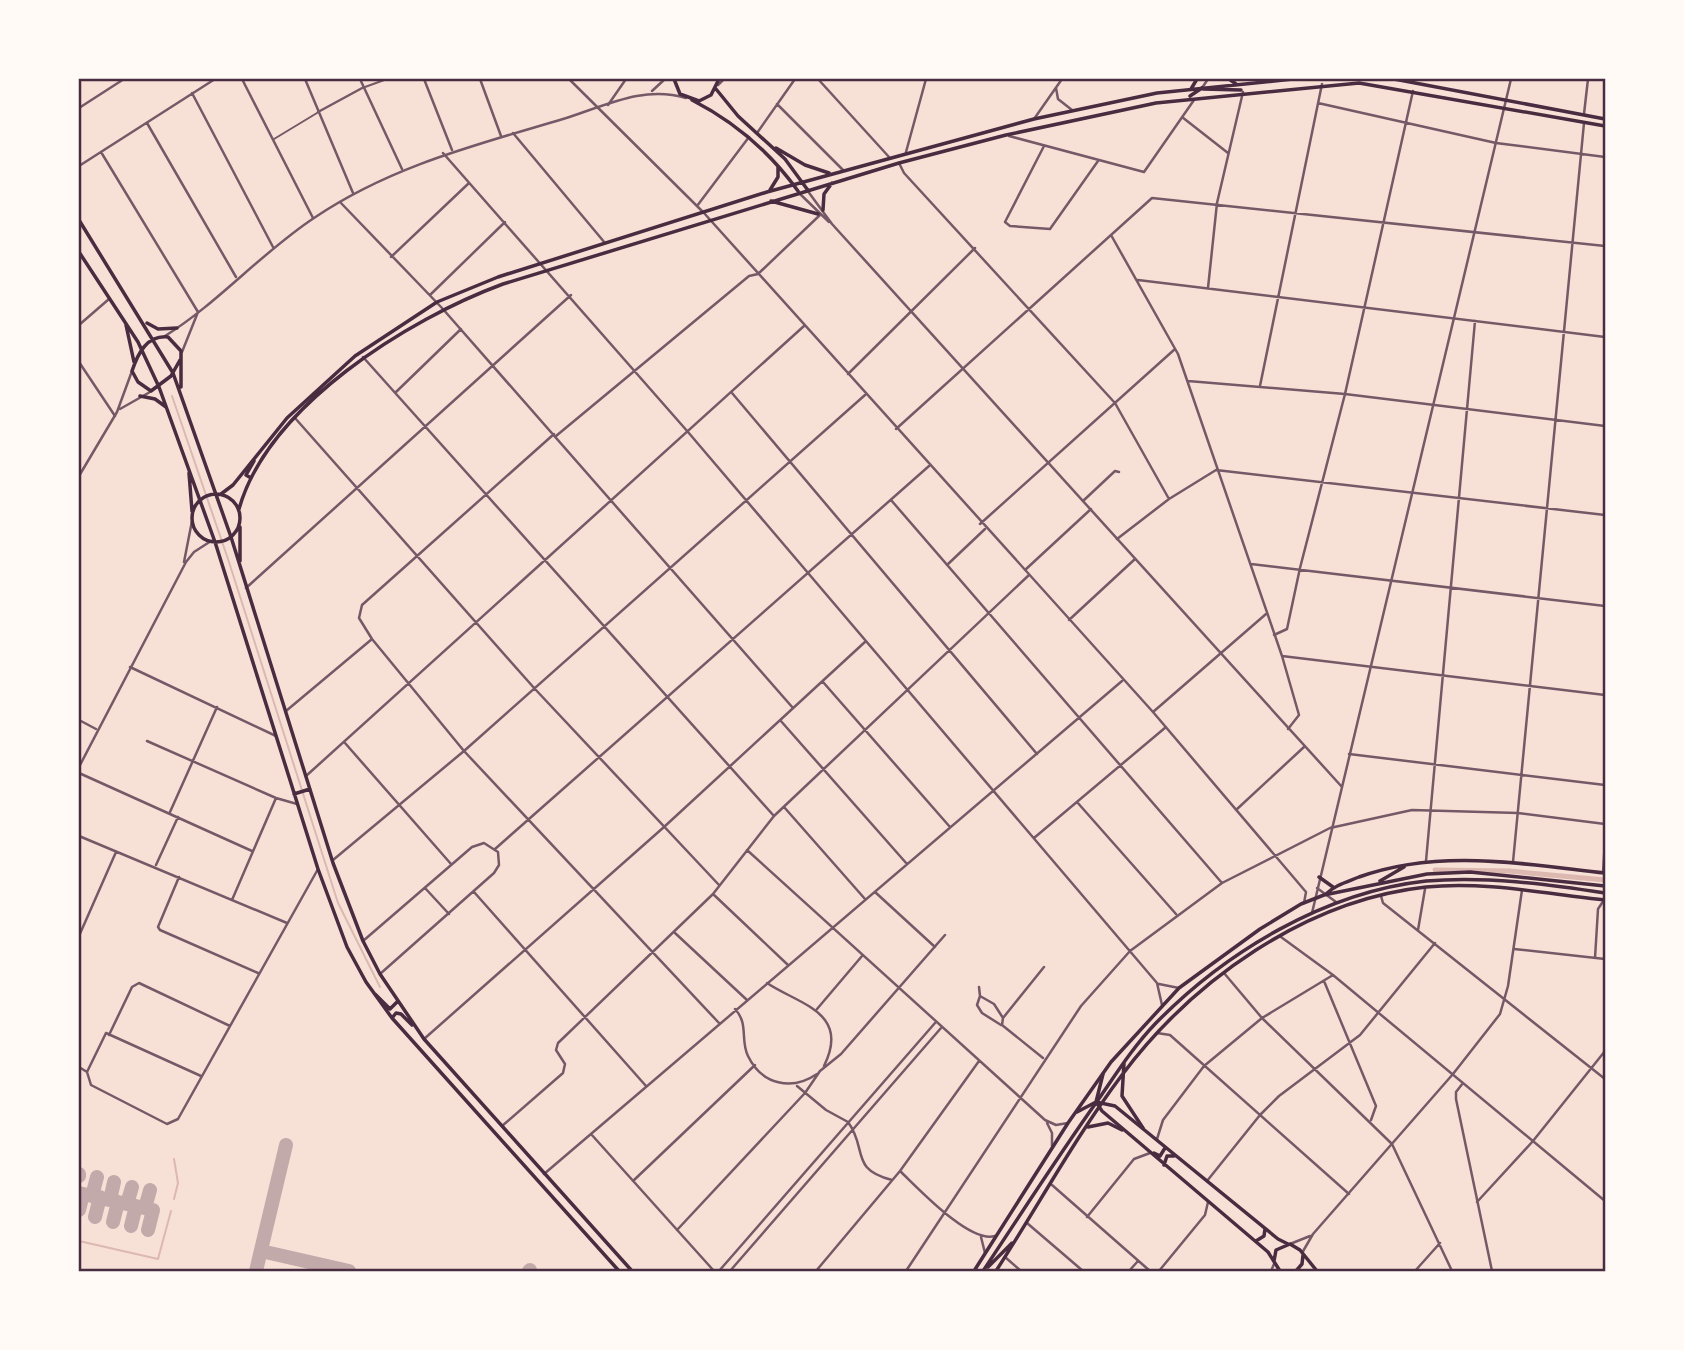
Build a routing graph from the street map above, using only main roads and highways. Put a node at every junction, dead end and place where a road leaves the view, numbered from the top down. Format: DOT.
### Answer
graph roads {
  1 [pos="674,79"];
  2 [pos="721,79"];
  3 [pos="1197,79"];
  4 [pos="1229,79"];
  5 [pos="1293,79"];
  6 [pos="1325,79"];
  7 [pos="1394,79"];
  8 [pos="1415,81"];
  9 [pos="1322,84"];
  10 [pos="1241,85"];
  11 [pos="717,87"];
  12 [pos="1202,88"];
  13 [pos="1191,89"];
  14 [pos="1251,92"];
  15 [pos="1480,95"];
  16 [pos="1458,99"];
  17 [pos="692,100"];
  18 [pos="1171,101"];
  19 [pos="1553,109"];
  20 [pos="1529,113"];
  21 [pos="1605,118"];
  22 [pos="1605,126"];
  23 [pos="985,132"];
  24 [pos="956,139"];
  25 [pos="770,144"];
  26 [pos="972,144"];
  27 [pos="944,151"];
  28 [pos="777,164"];
  29 [pos="831,174"];
  30 [pos="834,181"];
  31 [pos="802,182"];
  32 [pos="793,184"];
  33 [pos="807,189"];
  34 [pos="767,192"];
  35 [pos="798,192"];
  36 [pos="769,201"];
  37 [pos="823,210"];
  38 [pos="819,215"];
  39 [pos="79,220"];
  40 [pos="668,224"];
  41 [pos="637,233"];
  42 [pos="650,239"];
  43 [pos="612,250"];
  44 [pos="79,252"];
  45 [pos="560,257"];
  46 [pos="563,265"];
  47 [pos="523,269"];
  48 [pos="526,277"];
  49 [pos="141,317"];
  50 [pos="124,321"];
  51 [pos="177,328"];
  52 [pos="155,338"];
  53 [pos="142,349"];
  54 [pos="181,358"];
  55 [pos="134,364"];
  56 [pos="172,375"];
  57 [pos="161,386"];
  58 [pos="320,386"];
  59 [pos="181,394"];
  60 [pos="140,396"];
  61 [pos="302,403"];
  62 [pos="312,403"];
  63 [pos="167,408"];
  64 [pos="295,418"];
  65 [pos="260,450"];
  66 [pos="189,468"];
  67 [pos="251,478"];
  68 [pos="214,494"];
  69 [pos="221,494"];
  70 [pos="201,499"];
  71 [pos="239,509"];
  72 [pos="192,519"];
  73 [pos="240,521"];
  74 [pos="229,538"];
  75 [pos="215,542"];
  76 [pos="241,570"];
  77 [pos="308,789"];
  78 [pos="295,793"];
  79 [pos="1409,865"];
  80 [pos="1604,873"];
  81 [pos="1319,877"];
  82 [pos="1428,881"];
  83 [pos="1376,884"];
  84 [pos="1531,885"];
  85 [pos="1451,886"];
  86 [pos="1605,886"];
  87 [pos="1333,887"];
  88 [pos="1549,893"];
  89 [pos="1605,893"];
  90 [pos="1324,895"];
  91 [pos="1604,900"];
  92 [pos="373,993"];
  93 [pos="397,1002"];
  94 [pos="392,1018"];
  95 [pos="414,1026"];
  96 [pos="1124,1062"];
  97 [pos="1104,1072"];
  98 [pos="1122,1075"];
  99 [pos="1103,1101"];
  100 [pos="1096,1102"];
  101 [pos="1099,1108"];
  102 [pos="1073,1115"];
  103 [pos="1086,1128"];
  104 [pos="1143,1128"];
  105 [pos="1122,1130"];
  106 [pos="1135,1141"];
  107 [pos="1165,1146"];
  108 [pos="1164,1166"];
  109 [pos="1196,1171"];
  110 [pos="1264,1228"];
  111 [pos="1017,1239"];
  112 [pos="1254,1240"];
  113 [pos="1289,1244"];
  114 [pos="1302,1254"];
  115 [pos="1274,1264"];
  116 [pos="619,1271"];
  117 [pos="632,1271"];
  118 [pos="974,1271"];
  119 [pos="984,1271"];
  120 [pos="996,1271"];
  121 [pos="1280,1271"];
  122 [pos="1296,1271"];
  123 [pos="1317,1271"];
  1 -- 17 [label="main road"];
  2 -- 11 [label="main road"];
  3 -- 13 [label="main road"];
  4 -- 10 [label="main road"];
  5 -- 10 [label="main road"];
  6 -- 9 [label="main road"];
  7 -- 8 [label="main road"];
  8 -- 15 [label="main road"];
  9 -- 14 [label="main road"];
  9 -- 16 [label="main road"];
  10 -- 12 [label="main road"];
  11 -- 17 [label="main road"];
  11 -- 25 [label="main road"];
  12 -- 13 [label="main road"];
  12 -- 14 [label="main road"];
  12 -- 18 [label="main road"];
  13 -- 23 [label="main road"];
  14 -- 18 [label="main road"];
  15 -- 16 [label="main road"];
  15 -- 19 [label="main road"];
  16 -- 20 [label="main road"];
  17 -- 28 [label="main road"];
  18 -- 26 [label="main road"];
  19 -- 20 [label="main road"];
  19 -- 21 [label="main road"];
  20 -- 22 [label="main road"];
  23 -- 24 [label="main road"];
  23 -- 26 [label="main road"];
  24 -- 27 [label="main road"];
  24 -- 29 [label="main road"];
  25 -- 29 [label="main road"];
  25 -- 31 [label="main road"];
  26 -- 27 [label="main road"];
  27 -- 30 [label="main road"];
  28 -- 32 [label="main road"];
  28 -- 34 [label="main road"];
  29 -- 31 [label="main road"];
  30 -- 33 [label="main road"];
  30 -- 37 [label="main road"];
  31 -- 32 [label="main road"];
  31 -- 33 [label="main road"];
  32 -- 34 [label="main road"];
  32 -- 35 [label="main road"];
  33 -- 35 [label="main road"];
  34 -- 40 [label="main road"];
  35 -- 36 [label="main road"];
  36 -- 38 [label="main road"];
  36 -- 42 [label="main road"];
  39 -- 49 [label="main road"];
  40 -- 41 [label="main road"];
  40 -- 42 [label="main road"];
  41 -- 43 [label="main road"];
  41 -- 45 [label="main road"];
  42 -- 43 [label="main road"];
  43 -- 46 [label="main road"];
  44 -- 50 [label="main road"];
  45 -- 46 [label="main road"];
  45 -- 47 [label="main road"];
  46 -- 48 [label="main road"];
  47 -- 48 [label="main road"];
  47 -- 58 [label="main road"];
  48 -- 62 [label="main road"];
  49 -- 51 [label="main road"];
  49 -- 52 [label="main road"];
  50 -- 53 [label="main road"];
  50 -- 55 [label="main road"];
  52 -- 53 [label="main road"];
  52 -- 54 [label="main road"];
  52 -- 56 [label="main road"];
  53 -- 55 [label="main road"];
  53 -- 57 [label="main road"];
  54 -- 56 [label="main road"];
  54 -- 59 [label="main road"];
  55 -- 57 [label="main road"];
  56 -- 57 [label="main road"];
  56 -- 59 [label="main road"];
  57 -- 63 [label="main road"];
  58 -- 61 [label="main road"];
  58 -- 62 [label="main road"];
  59 -- 68 [label="main road"];
  60 -- 63 [label="main road"];
  61 -- 64 [label="main road"];
  61 -- 65 [label="main road"];
  62 -- 64 [label="main road"];
  63 -- 66 [label="main road"];
  64 -- 67 [label="main road"];
  65 -- 67 [label="main road"];
  65 -- 69 [label="main road"];
  66 -- 70 [label="main road"];
  66 -- 72 [label="main road"];
  67 -- 71 [label="main road"];
  68 -- 69 [label="main road"];
  68 -- 70 [label="main road"];
  68 -- 74 [label="main road"];
  69 -- 71 [label="main road"];
  70 -- 72 [label="main road"];
  70 -- 75 [label="main road"];
  71 -- 73 [label="main road"];
  72 -- 75 [label="main road"];
  73 -- 74 [label="main road"];
  73 -- 76 [label="main road"];
  74 -- 75 [label="main road"];
  74 -- 76 [label="main road"];
  75 -- 78 [label="main road"];
  76 -- 77 [label="main road"];
  77 -- 78 [label="main road"];
  77 -- 93 [label="main road"];
  78 -- 92 [label="main road"];
  79 -- 80 [label="main road"];
  79 -- 83 [label="main road"];
  79 -- 87 [label="main road"];
  81 -- 87 [label="main road"];
  82 -- 84 [label="main road"];
  82 -- 85 [label="main road"];
  82 -- 96 [label="main road"];
  83 -- 86 [label="main road"];
  83 -- 90 [label="main road"];
  84 -- 88 [label="main road"];
  84 -- 89 [label="main road"];
  85 -- 88 [label="main road"];
  85 -- 98 [label="main road"];
  87 -- 90 [label="main road"];
  88 -- 91 [label="main road"];
  90 -- 97 [label="main road"];
  92 -- 93 [label="main road"];
  92 -- 94 [label="main road"];
  93 -- 95 [label="main road"];
  94 -- 95 [label="main road"];
  94 -- 116 [label="main road"];
  95 -- 117 [label="main road"];
  96 -- 98 [label="main road"];
  96 -- 100 [label="main road"];
  97 -- 100 [label="main road"];
  97 -- 102 [label="main road"];
  98 -- 99 [label="main road"];
  98 -- 104 [label="main road"];
  99 -- 100 [label="main road"];
  99 -- 101 [label="main road"];
  99 -- 104 [label="main road"];
  100 -- 101 [label="main road"];
  100 -- 102 [label="main road"];
  100 -- 119 [label="main road"];
  101 -- 103 [label="main road"];
  101 -- 105 [label="main road"];
  102 -- 118 [label="main road"];
  103 -- 105 [label="main road"];
  103 -- 111 [label="main road"];
  104 -- 107 [label="main road"];
  105 -- 106 [label="main road"];
  106 -- 107 [label="main road"];
  106 -- 108 [label="main road"];
  107 -- 109 [label="main road"];
  108 -- 109 [label="main road"];
  108 -- 112 [label="main road"];
  109 -- 110 [label="main road"];
  110 -- 112 [label="main road"];
  110 -- 113 [label="main road"];
  111 -- 119 [label="main road"];
  111 -- 120 [label="main road"];
  112 -- 115 [label="main road"];
  113 -- 114 [label="main road"];
  113 -- 115 [label="main road"];
  114 -- 122 [label="main road"];
  114 -- 123 [label="main road"];
  115 -- 121 [label="main road"];
}
